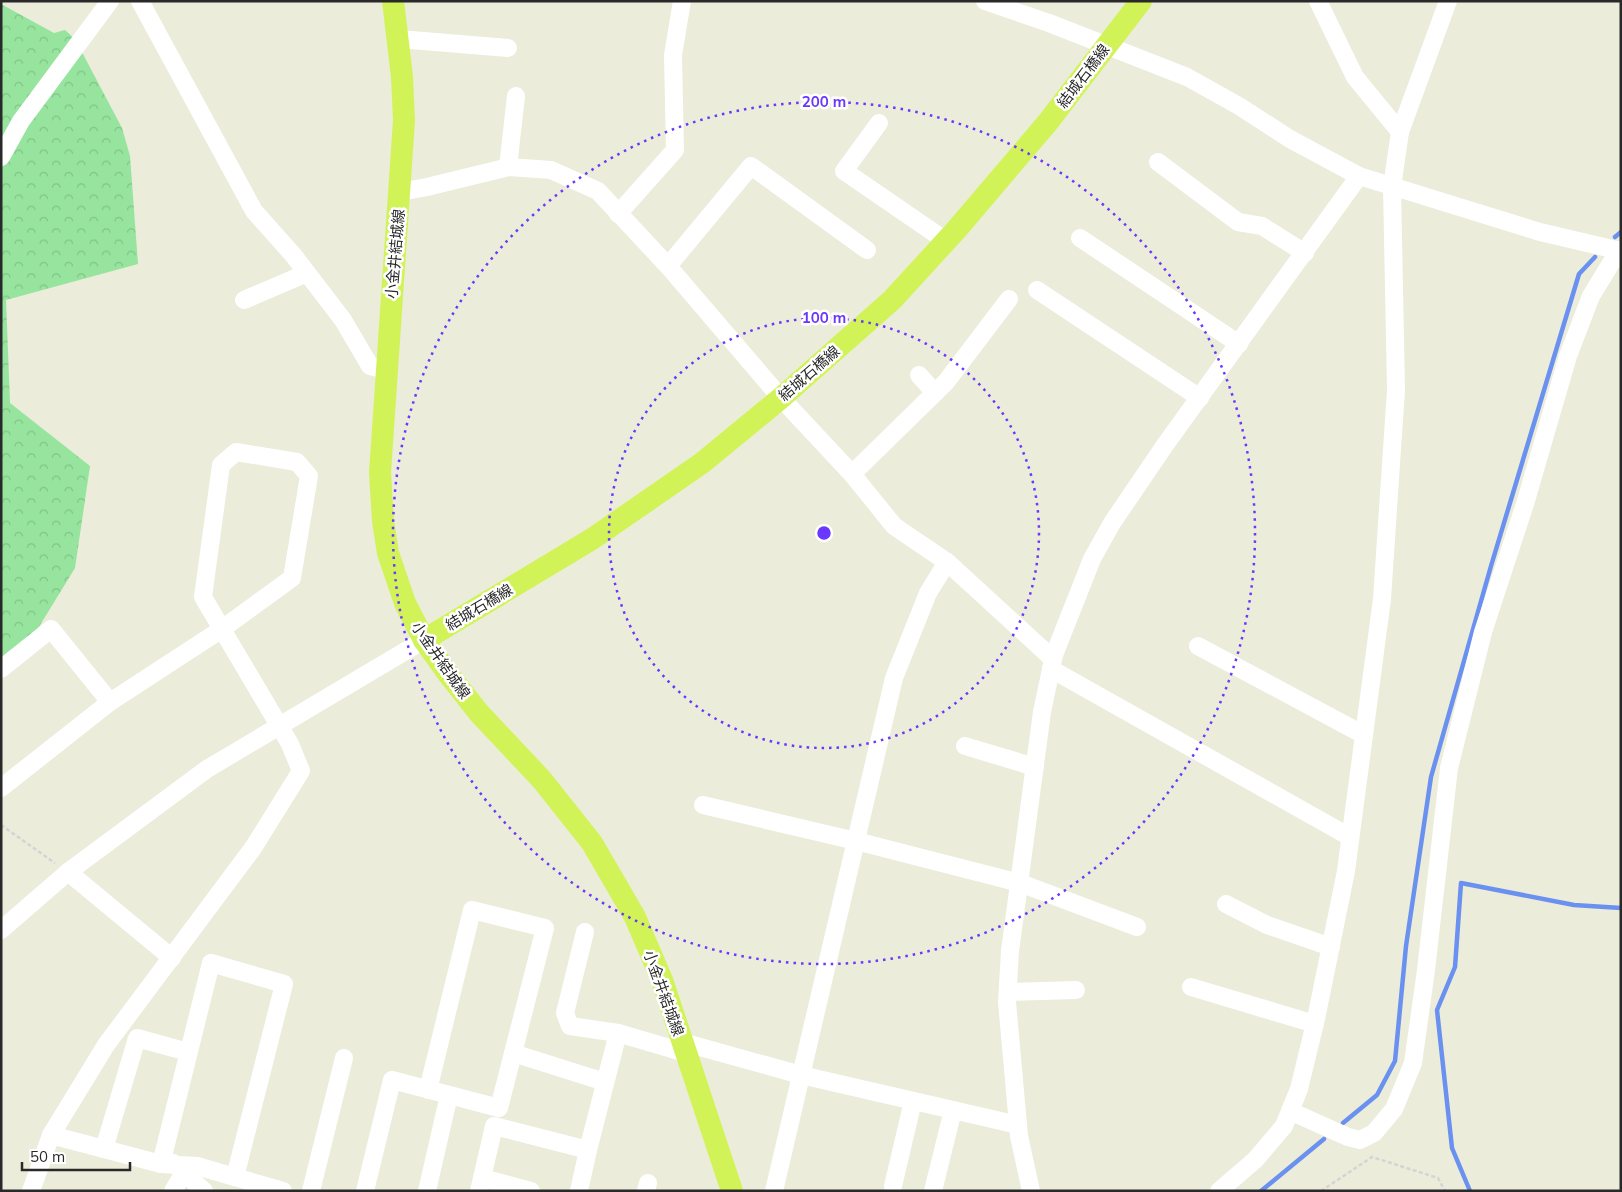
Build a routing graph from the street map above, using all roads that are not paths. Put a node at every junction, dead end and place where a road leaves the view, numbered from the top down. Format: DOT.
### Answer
graph roads {
  1 [pos="110,1"];
  2 [pos="140,1"];
  3 [pos="394,1"];
  4 [pos="682,1"];
  5 [pos="985,1"];
  6 [pos="1141,1"];
  7 [pos="1318,1"];
  8 [pos="1448,1"];
  9 [pos="399,39"];
  10 [pos="1106,45"];
  11 [pos="508,48"];
  12 [pos="516,96"];
  13 [pos="879,123"];
  14 [pos="1400,132"];
  15 [pos="1,157"];
  16 [pos="1158,162"];
  17 [pos="508,167"];
  18 [pos="1359,176"];
  19 [pos="1392,187"];
  20 [pos="400,192"];
  21 [pos="618,214"];
  22 [pos="1080,238"];
  23 [pos="946,241"];
  24 [pos="867,250"];
  25 [pos="1620,250"];
  26 [pos="1305,253"];
  27 [pos="668,266"];
  28 [pos="307,273"];
  29 [pos="1037,290"];
  30 [pos="1009,299"];
  31 [pos="244,300"];
  32 [pos="1240,344"];
  33 [pos="386,370"];
  34 [pos="919,375"];
  35 [pos="935,393"];
  36 [pos="781,398"];
  37 [pos="1200,398"];
  38 [pos="852,474"];
  39 [pos="947,562"];
  40 [pos="222,629"];
  41 [pos="424,640"];
  42 [pos="1198,646"];
  43 [pos="1052,664"];
  44 [pos="1,668"];
  45 [pos="110,702"];
  46 [pos="279,726"];
  47 [pos="1364,735"];
  48 [pos="965,746"];
  49 [pos="1035,767"];
  50 [pos="1,788"];
  51 [pos="703,805"];
  52 [pos="1350,837"];
  53 [pos="856,841"];
  54 [pos="68,872"];
  55 [pos="1020,883"];
  56 [pos="1226,904"];
  57 [pos="1137,927"];
  58 [pos="1,930"];
  59 [pos="585,932"];
  60 [pos="1331,947"];
  61 [pos="172,958"];
  62 [pos="1192,986"];
  63 [pos="1076,990"];
  64 [pos="1008,992"];
  65 [pos="1315,1024"];
  66 [pos="618,1033"];
  67 [pos="684,1047"];
  68 [pos="188,1052"];
  69 [pos="513,1053"];
  70 [pos="344,1058"];
  71 [pos="802,1075"];
  72 [pos="605,1082"];
  73 [pos="428,1090"];
  74 [pos="450,1095"];
  75 [pos="913,1101"];
  76 [pos="953,1110"];
  77 [pos="1290,1111"];
  78 [pos="1018,1125"];
  79 [pos="51,1135"];
  80 [pos="104,1149"];
  81 [pos="588,1150"];
  82 [pos="173,1167"];
  83 [pos="235,1177"];
  84 [pos="480,1184"];
  85 [pos="893,1186"];
  86 [pos="31,1191"];
  87 [pos="173,1191"];
  88 [pos="204,1191"];
  89 [pos="283,1191"];
  90 [pos="311,1191"];
  91 [pos="365,1191"];
  92 [pos="426,1191"];
  93 [pos="532,1191"];
  94 [pos="578,1191"];
  95 [pos="732,1191"];
  96 [pos="774,1191"];
  97 [pos="933,1191"];
  98 [pos="1031,1191"];
  99 [pos="1219,1191"];
  1 -- 15 [label="street"];
  2 -- 28 [label="street"];
  3 -- 9 [label="main road, 小金井結城線"];
  4 -- 21 [label="street"];
  5 -- 10 [label="street"];
  6 -- 10 [label="main road, 結城石橋線"];
  7 -- 14 [label="street"];
  8 -- 14 [label="street"];
  9 -- 11 [label="street"];
  9 -- 20 [label="main road, 小金井結城線"];
  10 -- 18 [label="street"];
  10 -- 23 [label="main road, 結城石橋線"];
  12 -- 17 [label="street"];
  13 -- 23 [label="street"];
  14 -- 19 [label="street"];
  16 -- 26 [label="street"];
  17 -- 20 [label="street"];
  17 -- 21 [label="street"];
  18 -- 19 [label="street"];
  18 -- 26 [label="street"];
  19 -- 25 [label="street"];
  19 -- 47 [label="street"];
  20 -- 33 [label="main road, 小金井結城線"];
  21 -- 27 [label="street"];
  22 -- 32 [label="street"];
  23 -- 36 [label="main road, 結城石橋線"];
  24 -- 27 [label="street"];
  25 -- 77 [label="street"];
  26 -- 32 [label="street"];
  27 -- 36 [label="street"];
  28 -- 31 [label="street"];
  28 -- 33 [label="street"];
  29 -- 37 [label="street"];
  30 -- 35 [label="street"];
  32 -- 37 [label="street"];
  33 -- 41 [label="main road, 小金井結城線"];
  34 -- 35 [label="street"];
  35 -- 38 [label="street"];
  36 -- 38 [label="street"];
  36 -- 41 [label="main road, 結城石橋線"];
  37 -- 43 [label="street"];
  38 -- 39 [label="street"];
  39 -- 43 [label="street"];
  39 -- 53 [label="street"];
  40 -- 40 [label="street"];
  40 -- 45 [label="street"];
  40 -- 46 [label="street"];
  41 -- 46 [label="street"];
  41 -- 67 [label="main road, 小金井結城線"];
  42 -- 47 [label="street"];
  43 -- 49 [label="street"];
  43 -- 52 [label="street"];
  44 -- 45 [label="street"];
  45 -- 50 [label="street"];
  46 -- 54 [label="street"];
  46 -- 61 [label="street"];
  47 -- 52 [label="street"];
  48 -- 49 [label="street"];
  49 -- 55 [label="street"];
  51 -- 53 [label="street"];
  52 -- 60 [label="street"];
  53 -- 55 [label="street"];
  53 -- 71 [label="street"];
  54 -- 58 [label="street"];
  54 -- 61 [label="street"];
  55 -- 57 [label="street"];
  55 -- 64 [label="street"];
  56 -- 60 [label="street"];
  59 -- 66 [label="street"];
  60 -- 65 [label="street"];
  61 -- 79 [label="street"];
  62 -- 65 [label="street"];
  63 -- 64 [label="street"];
  64 -- 78 [label="street"];
  65 -- 77 [label="street"];
  66 -- 67 [label="street"];
  66 -- 72 [label="street"];
  67 -- 71 [label="street"];
  67 -- 95 [label="main road, 小金井結城線"];
  68 -- 80 [label="street"];
  68 -- 82 [label="street"];
  68 -- 83 [label="street"];
  69 -- 72 [label="street"];
  69 -- 73 [label="street"];
  69 -- 74 [label="street"];
  70 -- 90 [label="street"];
  71 -- 75 [label="street"];
  71 -- 96 [label="street"];
  72 -- 81 [label="street"];
  73 -- 74 [label="street"];
  73 -- 91 [label="street"];
  74 -- 92 [label="street"];
  75 -- 76 [label="street"];
  75 -- 85 [label="street"];
  76 -- 78 [label="street"];
  76 -- 97 [label="street"];
  77 -- 99 [label="street"];
  78 -- 98 [label="street"];
  79 -- 80 [label="street"];
  79 -- 86 [label="street"];
  80 -- 82 [label="street"];
  81 -- 84 [label="street"];
  81 -- 94 [label="street"];
  82 -- 83 [label="street"];
  82 -- 87 [label="street"];
  82 -- 88 [label="street"];
  83 -- 89 [label="street"];
  84 -- 93 [label="street"];
}
